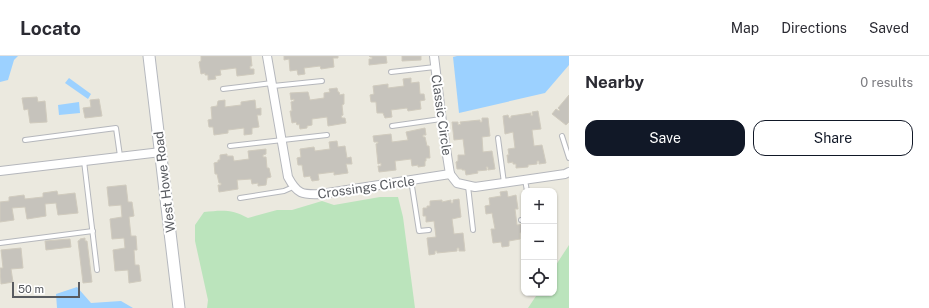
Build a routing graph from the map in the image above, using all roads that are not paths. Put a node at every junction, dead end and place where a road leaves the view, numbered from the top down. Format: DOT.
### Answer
graph roads {
  1 [pos="149,56"];
  2 [pos="267,56"];
  3 [pos="434,56"];
  4 [pos="435,67"];
  5 [pos="391,72"];
  6 [pos="322,81"];
  7 [pos="272,85"];
  8 [pos="223,89"];
  9 [pos="441,119"];
  10 [pos="392,126"];
  11 [pos="327,135"];
  12 [pos="562,136"];
  13 [pos="498,138"];
  14 [pos="25,140"];
  15 [pos="282,140"];
  16 [pos="230,146"];
  17 [pos="161,152"];
  18 [pos="120,156"];
  19 [pos="569,158"];
  20 [pos="84,161"];
  21 [pos="0,171"];
  22 [pos="569,172"];
  23 [pos="450,174"];
  24 [pos="411,180"];
  25 [pos="525,180"];
  26 [pos="504,183"];
  27 [pos="293,186"];
  28 [pos="468,186"];
  29 [pos="526,188"];
  30 [pos="240,198"];
  31 [pos="428,230"];
  32 [pos="473,230"];
  33 [pos="92,231"];
  34 [pos="0,243"];
  35 [pos="97,270"];
  36 [pos="179,308"];
  1 -- 17 [label="main road, West Howe Road"];
  2 -- 7 [label="street"];
  3 -- 4 [label="street, Classic Circle"];
  4 -- 5 [label="lane"];
  4 -- 9 [label="street, Classic Circle"];
  6 -- 7 [label="lane"];
  7 -- 8 [label="lane"];
  7 -- 15 [label="street"];
  9 -- 10 [label="lane"];
  9 -- 23 [label="street, Classic Circle"];
  11 -- 15 [label="lane"];
  12 -- 19 [label="lane"];
  13 -- 26 [label="lane"];
  14 -- 18 [label="lane"];
  15 -- 16 [label="lane"];
  15 -- 27 [label="street"];
  17 -- 18 [label="street"];
  17 -- 36 [label="main road, West Howe Road"];
  18 -- 20 [label="street"];
  20 -- 21 [label="street"];
  20 -- 33 [label="lane"];
  22 -- 25 [label="street"];
  23 -- 24 [label="street, Crossings Circle"];
  23 -- 28 [label="street"];
  24 -- 27 [label="street, Crossings Circle"];
  24 -- 31 [label="lane"];
  25 -- 26 [label="street"];
  25 -- 29 [label="lane"];
  26 -- 28 [label="street"];
  27 -- 30 [label="lane"];
  28 -- 32 [label="lane"];
  33 -- 34 [label="lane"];
  33 -- 35 [label="lane"];
}
